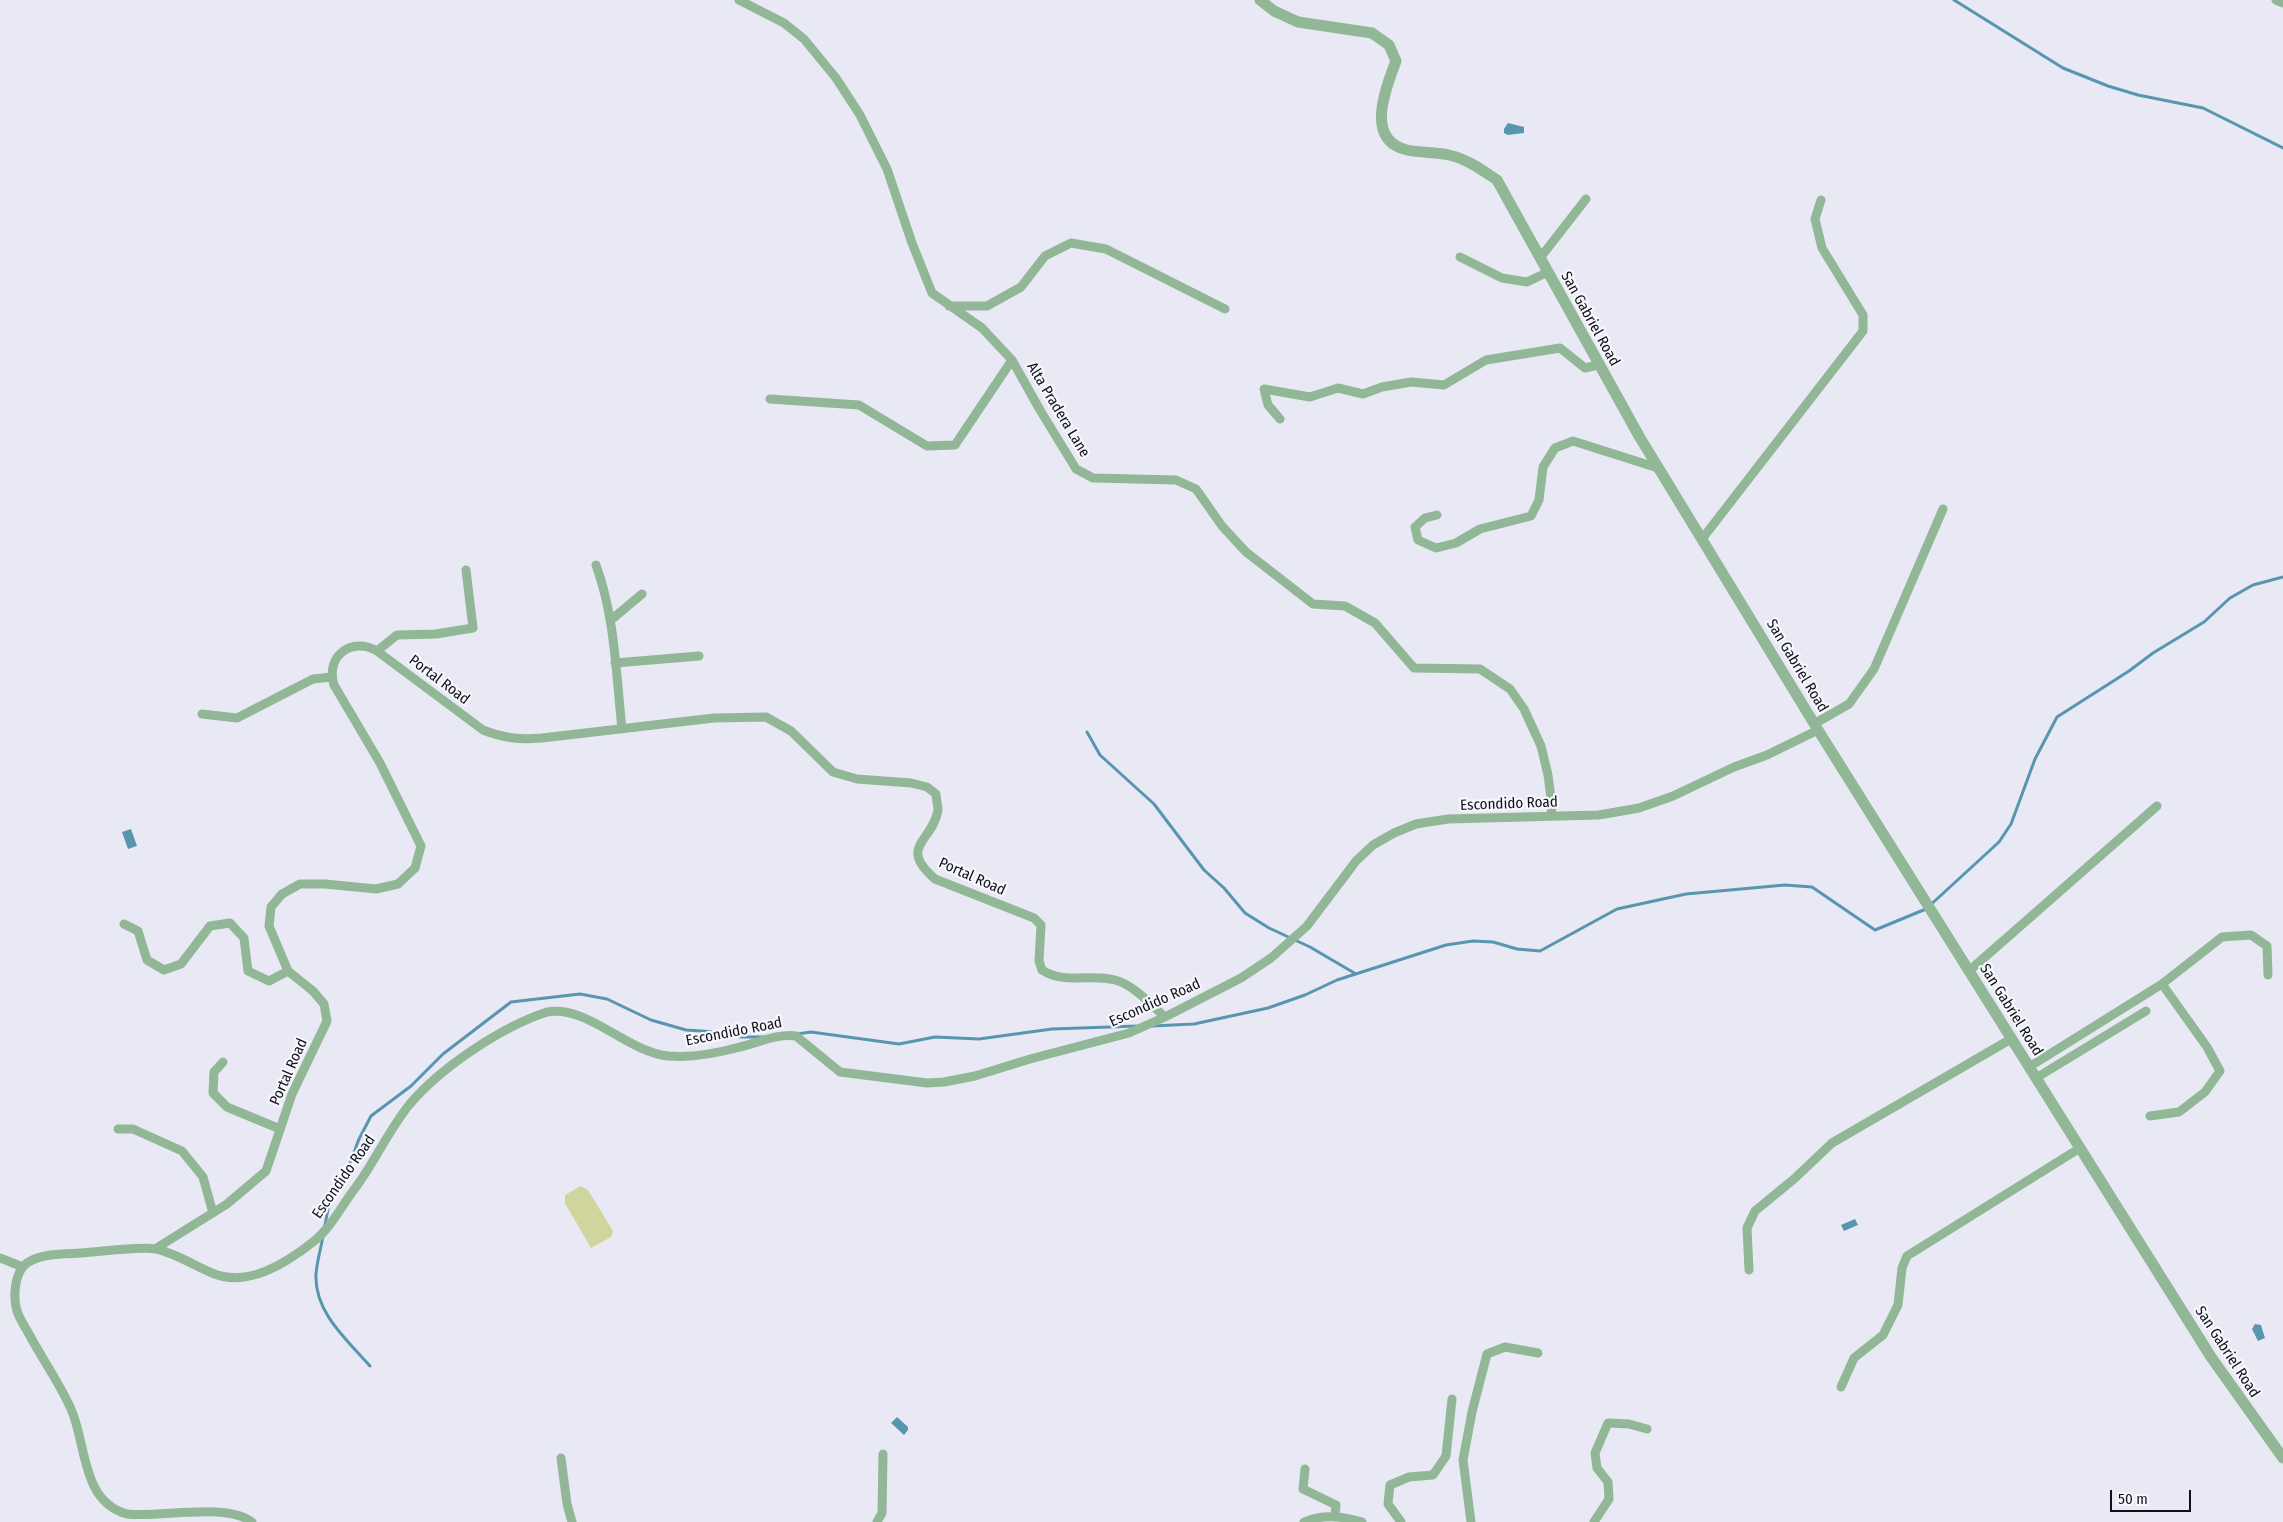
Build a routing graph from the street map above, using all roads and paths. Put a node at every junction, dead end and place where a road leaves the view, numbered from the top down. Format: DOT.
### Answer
graph roads {
  1 [pos="739,0"];
  2 [pos="1260,0"];
  3 [pos="2276,0"];
  4 [pos="2283,3"];
  5 [pos="1586,199"];
  6 [pos="1820,200"];
  7 [pos="1460,257"];
  8 [pos="1540,258"];
  9 [pos="1548,272"];
  10 [pos="949,306"];
  11 [pos="1225,309"];
  12 [pos="1012,360"];
  13 [pos="1598,365"];
  14 [pos="770,399"];
  15 [pos="1280,419"];
  16 [pos="1658,468"];
  17 [pos="1943,509"];
  18 [pos="1437,516"];
  19 [pos="1702,540"];
  20 [pos="596,564"];
  21 [pos="466,570"];
  22 [pos="642,594"];
  23 [pos="611,620"];
  24 [pos="378,651"];
  25 [pos="699,656"];
  26 [pos="615,663"];
  27 [pos="332,678"];
  28 [pos="202,714"];
  29 [pos="1816,727"];
  30 [pos="622,729"];
  31 [pos="2157,806"];
  32 [pos="1550,816"];
  33 [pos="124,924"];
  34 [pos="288,971"];
  35 [pos="1969,971"];
  36 [pos="2268,975"];
  37 [pos="2162,984"];
  38 [pos="2146,1011"];
  39 [pos="1165,1017"];
  40 [pos="2012,1039"];
  41 [pos="223,1062"];
  42 [pos="2029,1067"];
  43 [pos="2036,1078"];
  44 [pos="2150,1116"];
  45 [pos="118,1129"];
  46 [pos="280,1129"];
  47 [pos="2080,1148"];
  48 [pos="213,1213"];
  49 [pos="155,1249"];
  50 [pos="0,1258"];
  51 [pos="23,1267"];
  52 [pos="1749,1270"];
  53 [pos="1538,1353"];
  54 [pos="1841,1387"];
  55 [pos="1452,1398"];
  56 [pos="1648,1429"];
  57 [pos="883,1454"];
  58 [pos="561,1458"];
  59 [pos="2283,1458"];
  60 [pos="1305,1469"];
  61 [pos="1335,1516"];
  62 [pos="252,1522"];
  63 [pos="572,1522"];
  64 [pos="877,1522"];
  65 [pos="1304,1522"];
  66 [pos="1362,1522"];
  67 [pos="1401,1522"];
  68 [pos="1471,1522"];
  69 [pos="1594,1522"];
  1 -- 10 [label="street, Alta Pradera Lane"];
  2 -- 8 [label="street, San Gabriel Road"];
  3 -- 4 [label="street"];
  5 -- 8 [label="street"];
  6 -- 19 [label="street"];
  7 -- 9 [label="street"];
  8 -- 9 [label="street, San Gabriel Road"];
  9 -- 13 [label="street, San Gabriel Road"];
  10 -- 11 [label="street"];
  10 -- 12 [label="street, Alta Pradera Lane"];
  12 -- 14 [label="street"];
  12 -- 32 [label="street, Alta Pradera Lane"];
  13 -- 15 [label="street"];
  13 -- 16 [label="street, San Gabriel Road"];
  16 -- 18 [label="street"];
  16 -- 19 [label="street, San Gabriel Road"];
  17 -- 29 [label="street, Escondido Road"];
  19 -- 29 [label="street, San Gabriel Road"];
  20 -- 23 [label="street"];
  21 -- 24 [label="street"];
  22 -- 23 [label="street"];
  23 -- 26 [label="street"];
  24 -- 27 [label="street, Portal Road"];
  24 -- 30 [label="street, Portal Road"];
  25 -- 26 [label="street"];
  26 -- 30 [label="street"];
  27 -- 28 [label="street"];
  27 -- 34 [label="street, Portal Road"];
  29 -- 32 [label="street, Escondido Road"];
  29 -- 35 [label="street, San Gabriel Road"];
  30 -- 39 [label="street, Portal Road"];
  31 -- 35 [label="street"];
  32 -- 39 [label="street, Escondido Road"];
  33 -- 34 [label="street"];
  34 -- 46 [label="street, Portal Road"];
  35 -- 40 [label="street, San Gabriel Road"];
  36 -- 37 [label="street"];
  37 -- 42 [label="street"];
  37 -- 44 [label="street"];
  38 -- 43 [label="street"];
  39 -- 49 [label="street, Escondido Road"];
  40 -- 42 [label="street, San Gabriel Road"];
  40 -- 52 [label="street"];
  41 -- 46 [label="street"];
  42 -- 43 [label="street, San Gabriel Road"];
  43 -- 47 [label="street, San Gabriel Road"];
  45 -- 48 [label="street"];
  46 -- 48 [label="street, Portal Road"];
  47 -- 54 [label="street"];
  47 -- 59 [label="street, San Gabriel Road"];
  48 -- 49 [label="street, Portal Road"];
  49 -- 51 [label="street, Escondido Road"];
  50 -- 51 [label="street"];
  51 -- 62 [label="street"];
  53 -- 68 [label="street"];
  55 -- 67 [label="street"];
  56 -- 69 [label="street"];
  57 -- 64 [label="street"];
  58 -- 63 [label="street"];
  60 -- 61 [label="street"];
  61 -- 65 [label="street"];
  61 -- 66 [label="street"];
}
